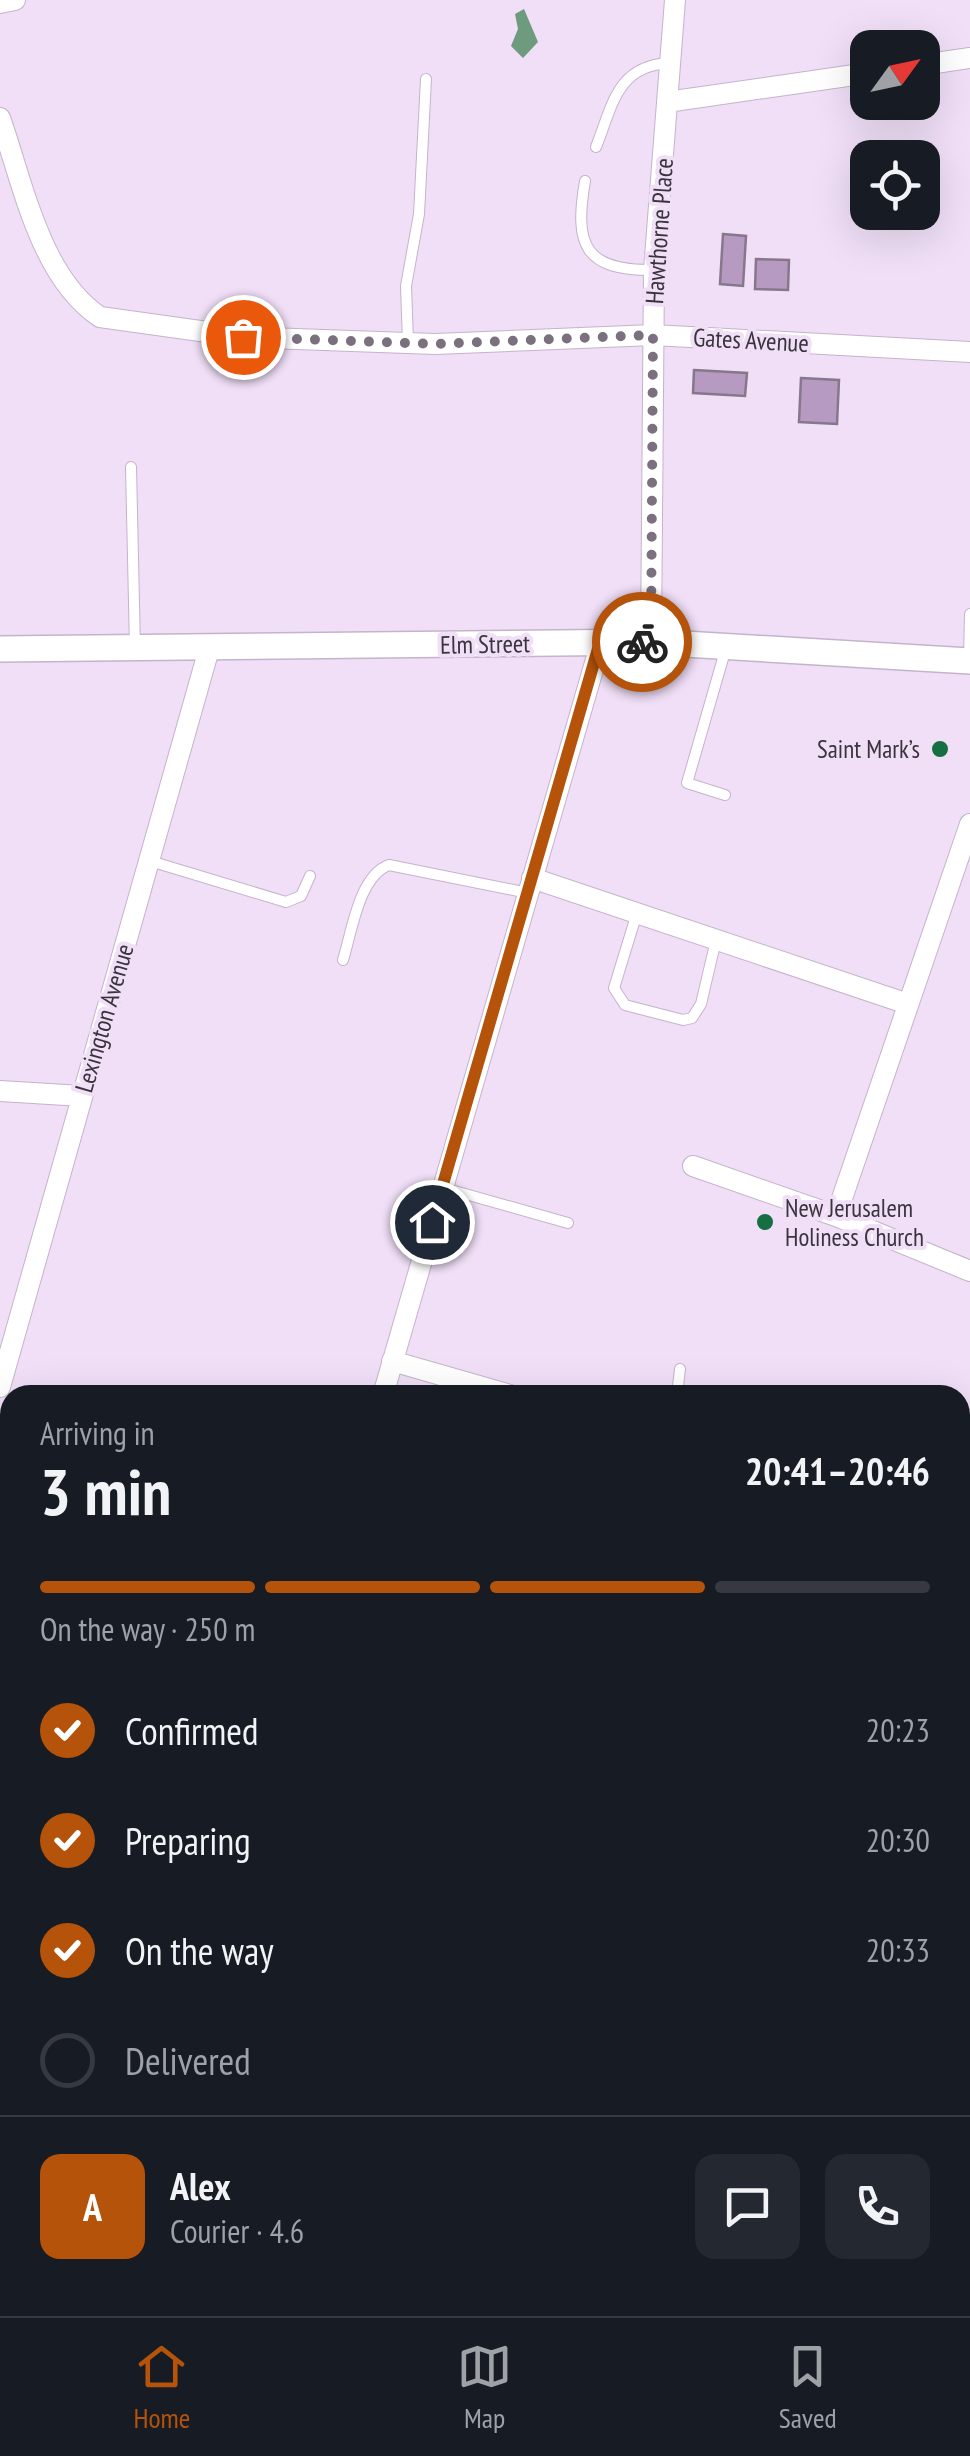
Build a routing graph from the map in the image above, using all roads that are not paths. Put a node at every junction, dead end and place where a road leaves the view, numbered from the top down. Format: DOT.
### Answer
graph roads {
  1 [pos="15,0"];
  2 [pos="675,0"];
  3 [pos="0,4"];
  4 [pos="970,58"];
  5 [pos="940,62"];
  6 [pos="670,63"];
  7 [pos="850,76"];
  8 [pos="426,79"];
  9 [pos="668,102"];
  10 [pos="0,118"];
  11 [pos="596,147"];
  12 [pos="585,181"];
  13 [pos="654,270"];
  14 [pos="653,335"];
  15 [pos="408,343"];
  16 [pos="970,352"];
  17 [pos="131,468"];
  18 [pos="970,614"];
  19 [pos="600,642"];
  20 [pos="651,642"];
  21 [pos="726,646"];
  22 [pos="135,649"];
  23 [pos="209,649"];
  24 [pos="0,650"];
  25 [pos="969,661"];
  26 [pos="725,795"];
  27 [pos="970,824"];
  28 [pos="149,860"];
  29 [pos="310,876"];
  30 [pos="530,886"];
  31 [pos="637,913"];
  32 [pos="716,940"];
  33 [pos="343,960"];
  34 [pos="908,1004"];
  35 [pos="0,1091"];
  36 [pos="82,1096"];
  37 [pos="693,1166"];
  38 [pos="442,1188"];
  39 [pos="836,1216"];
  40 [pos="568,1222"];
  41 [pos="970,1271"];
  42 [pos="392,1362"];
  43 [pos="680,1368"];
  44 [pos="1,1385"];
  45 [pos="386,1385"];
  46 [pos="474,1385"];
  47 [pos="678,1385"];
  1 -- 3 [label="street"];
  2 -- 6 [label="street, Hawthorne Place"];
  4 -- 5 [label="street"];
  6 -- 9 [label="street, Hawthorne Place"];
  6 -- 11 [label="lane"];
  7 -- 9 [label="street"];
  8 -- 15 [label="lane"];
  9 -- 13 [label="street, Hawthorne Place"];
  10 -- 15 [label="street, Gates Avenue"];
  12 -- 13 [label="lane"];
  13 -- 14 [label="street, Hawthorne Place"];
  14 -- 15 [label="street, Gates Avenue"];
  14 -- 16 [label="street, Gates Avenue"];
  14 -- 20 [label="street, Hawthorne Place"];
  17 -- 22 [label="lane"];
  18 -- 25 [label="lane"];
  19 -- 20 [label="street, Elm Street"];
  19 -- 23 [label="street, Elm Street"];
  19 -- 30 [label="street"];
  20 -- 21 [label="street, Elm Street"];
  21 -- 25 [label="street, Elm Street"];
  21 -- 26 [label="lane"];
  22 -- 23 [label="street, Elm Street"];
  22 -- 24 [label="street, Elm Street"];
  23 -- 28 [label="street, Lexington Avenue"];
  27 -- 34 [label="street"];
  28 -- 29 [label="lane"];
  28 -- 36 [label="street, Lexington Avenue"];
  30 -- 31 [label="street"];
  30 -- 33 [label="lane"];
  30 -- 38 [label="street"];
  31 -- 32 [label="street"];
  31 -- 32 [label="lane"];
  32 -- 34 [label="street"];
  34 -- 39 [label="street"];
  35 -- 36 [label="street"];
  36 -- 44 [label="street, Lexington Avenue"];
  37 -- 39 [label="street"];
  38 -- 40 [label="lane"];
  38 -- 42 [label="street"];
  39 -- 41 [label="street"];
  42 -- 45 [label="street"];
  42 -- 46 [label="street"];
  43 -- 47 [label="lane"];
}
